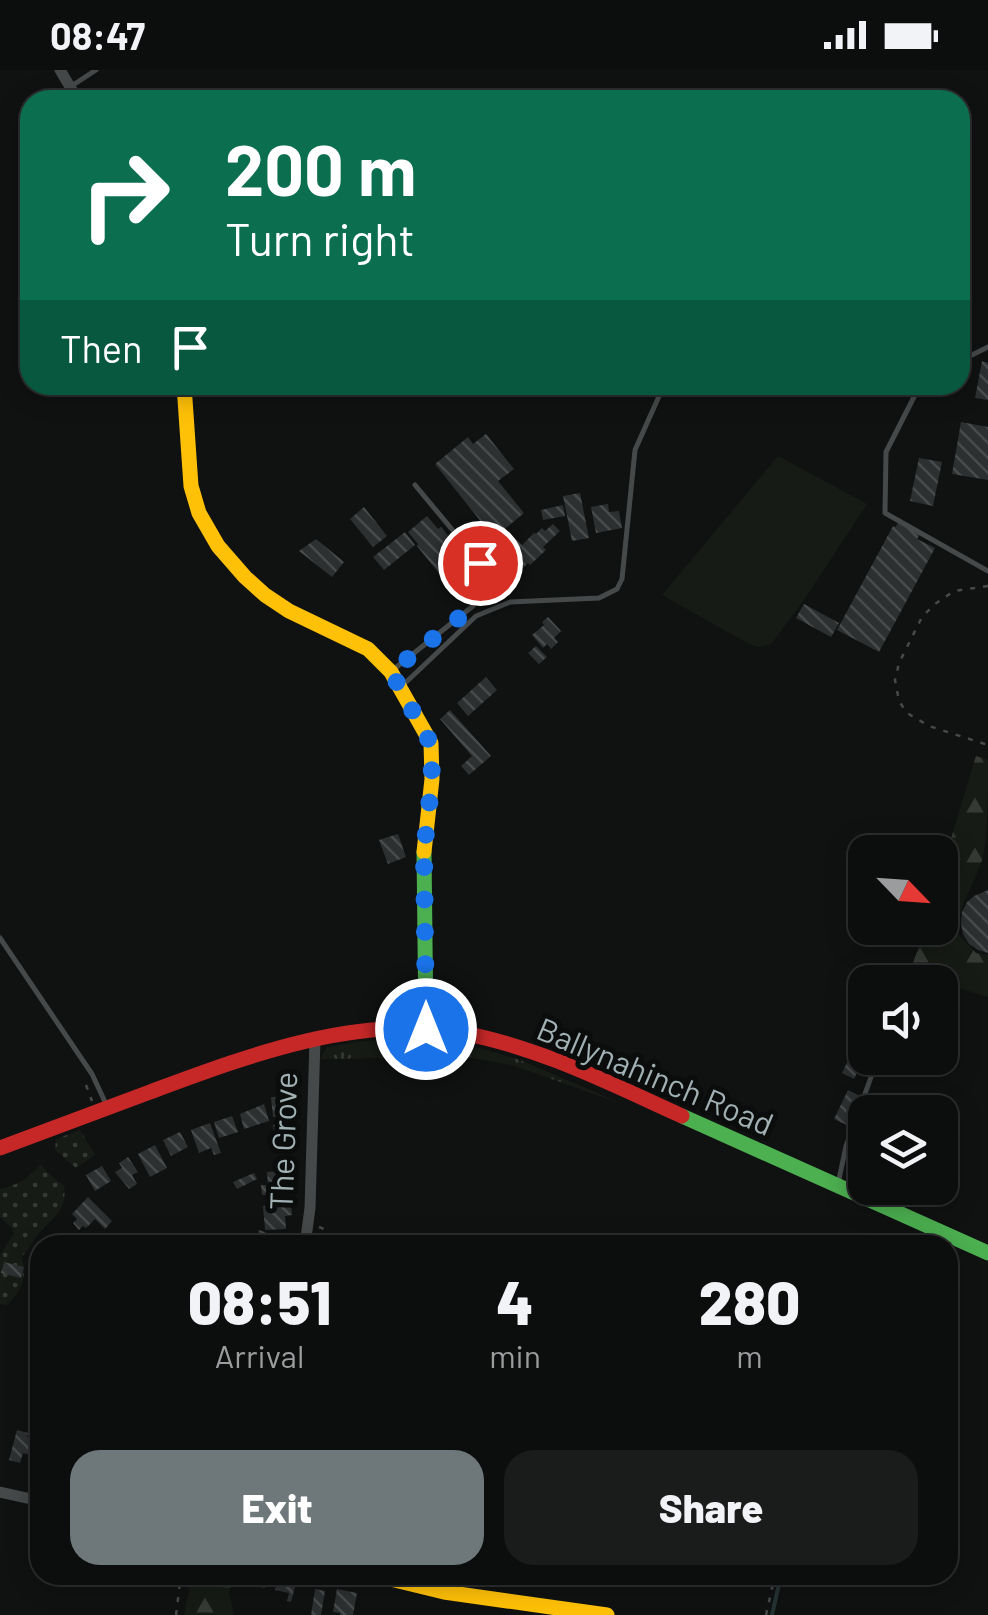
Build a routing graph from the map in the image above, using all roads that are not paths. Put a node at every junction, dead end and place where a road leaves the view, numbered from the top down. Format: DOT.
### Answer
graph roads {
  1 [pos="60,70"];
  2 [pos="96,70"];
  3 [pos="70,87"];
  4 [pos="72,90"];
  5 [pos="185,395"];
  6 [pos="660,395"];
  7 [pos="914,395"];
  8 [pos="415,485"];
  9 [pos="988,571"];
  10 [pos="391,672"];
  11 [pos="400,688"];
  12 [pos="0,938"];
  13 [pos="426,1029"];
  14 [pos="315,1040"];
  15 [pos="872,1075"];
  16 [pos="102,1109"];
  17 [pos="0,1148"];
  18 [pos="837,1186"];
  19 [pos="306,1235"];
  20 [pos="946,1235"];
  21 [pos="958,1240"];
  22 [pos="988,1254"];
  23 [pos="0,1492"];
  24 [pos="30,1499"];
  25 [pos="415,1585"];
  26 [pos="607,1615"];
  1 -- 3 [label="street"];
  2 -- 3 [label="lane"];
  3 -- 4 [label="street"];
  5 -- 10 [label="street"];
  6 -- 11 [label="lane"];
  7 -- 9 [label="lane"];
  8 -- 10 [label="lane"];
  10 -- 11 [label="street"];
  11 -- 13 [label="street"];
  12 -- 16 [label="lane"];
  13 -- 14 [label="street, Ballynahinch Road"];
  13 -- 18 [label="street, Ballynahinch Road"];
  14 -- 16 [label="street, Ballynahinch Road"];
  14 -- 19 [label="street, The Grove"];
  15 -- 18 [label="lane"];
  16 -- 17 [label="street, Ballynahinch Road"];
  18 -- 20 [label="street, Ballynahinch Road"];
  21 -- 22 [label="street, Ballynahinch Road"];
  23 -- 24 [label="street"];
  25 -- 26 [label="street"];
}
